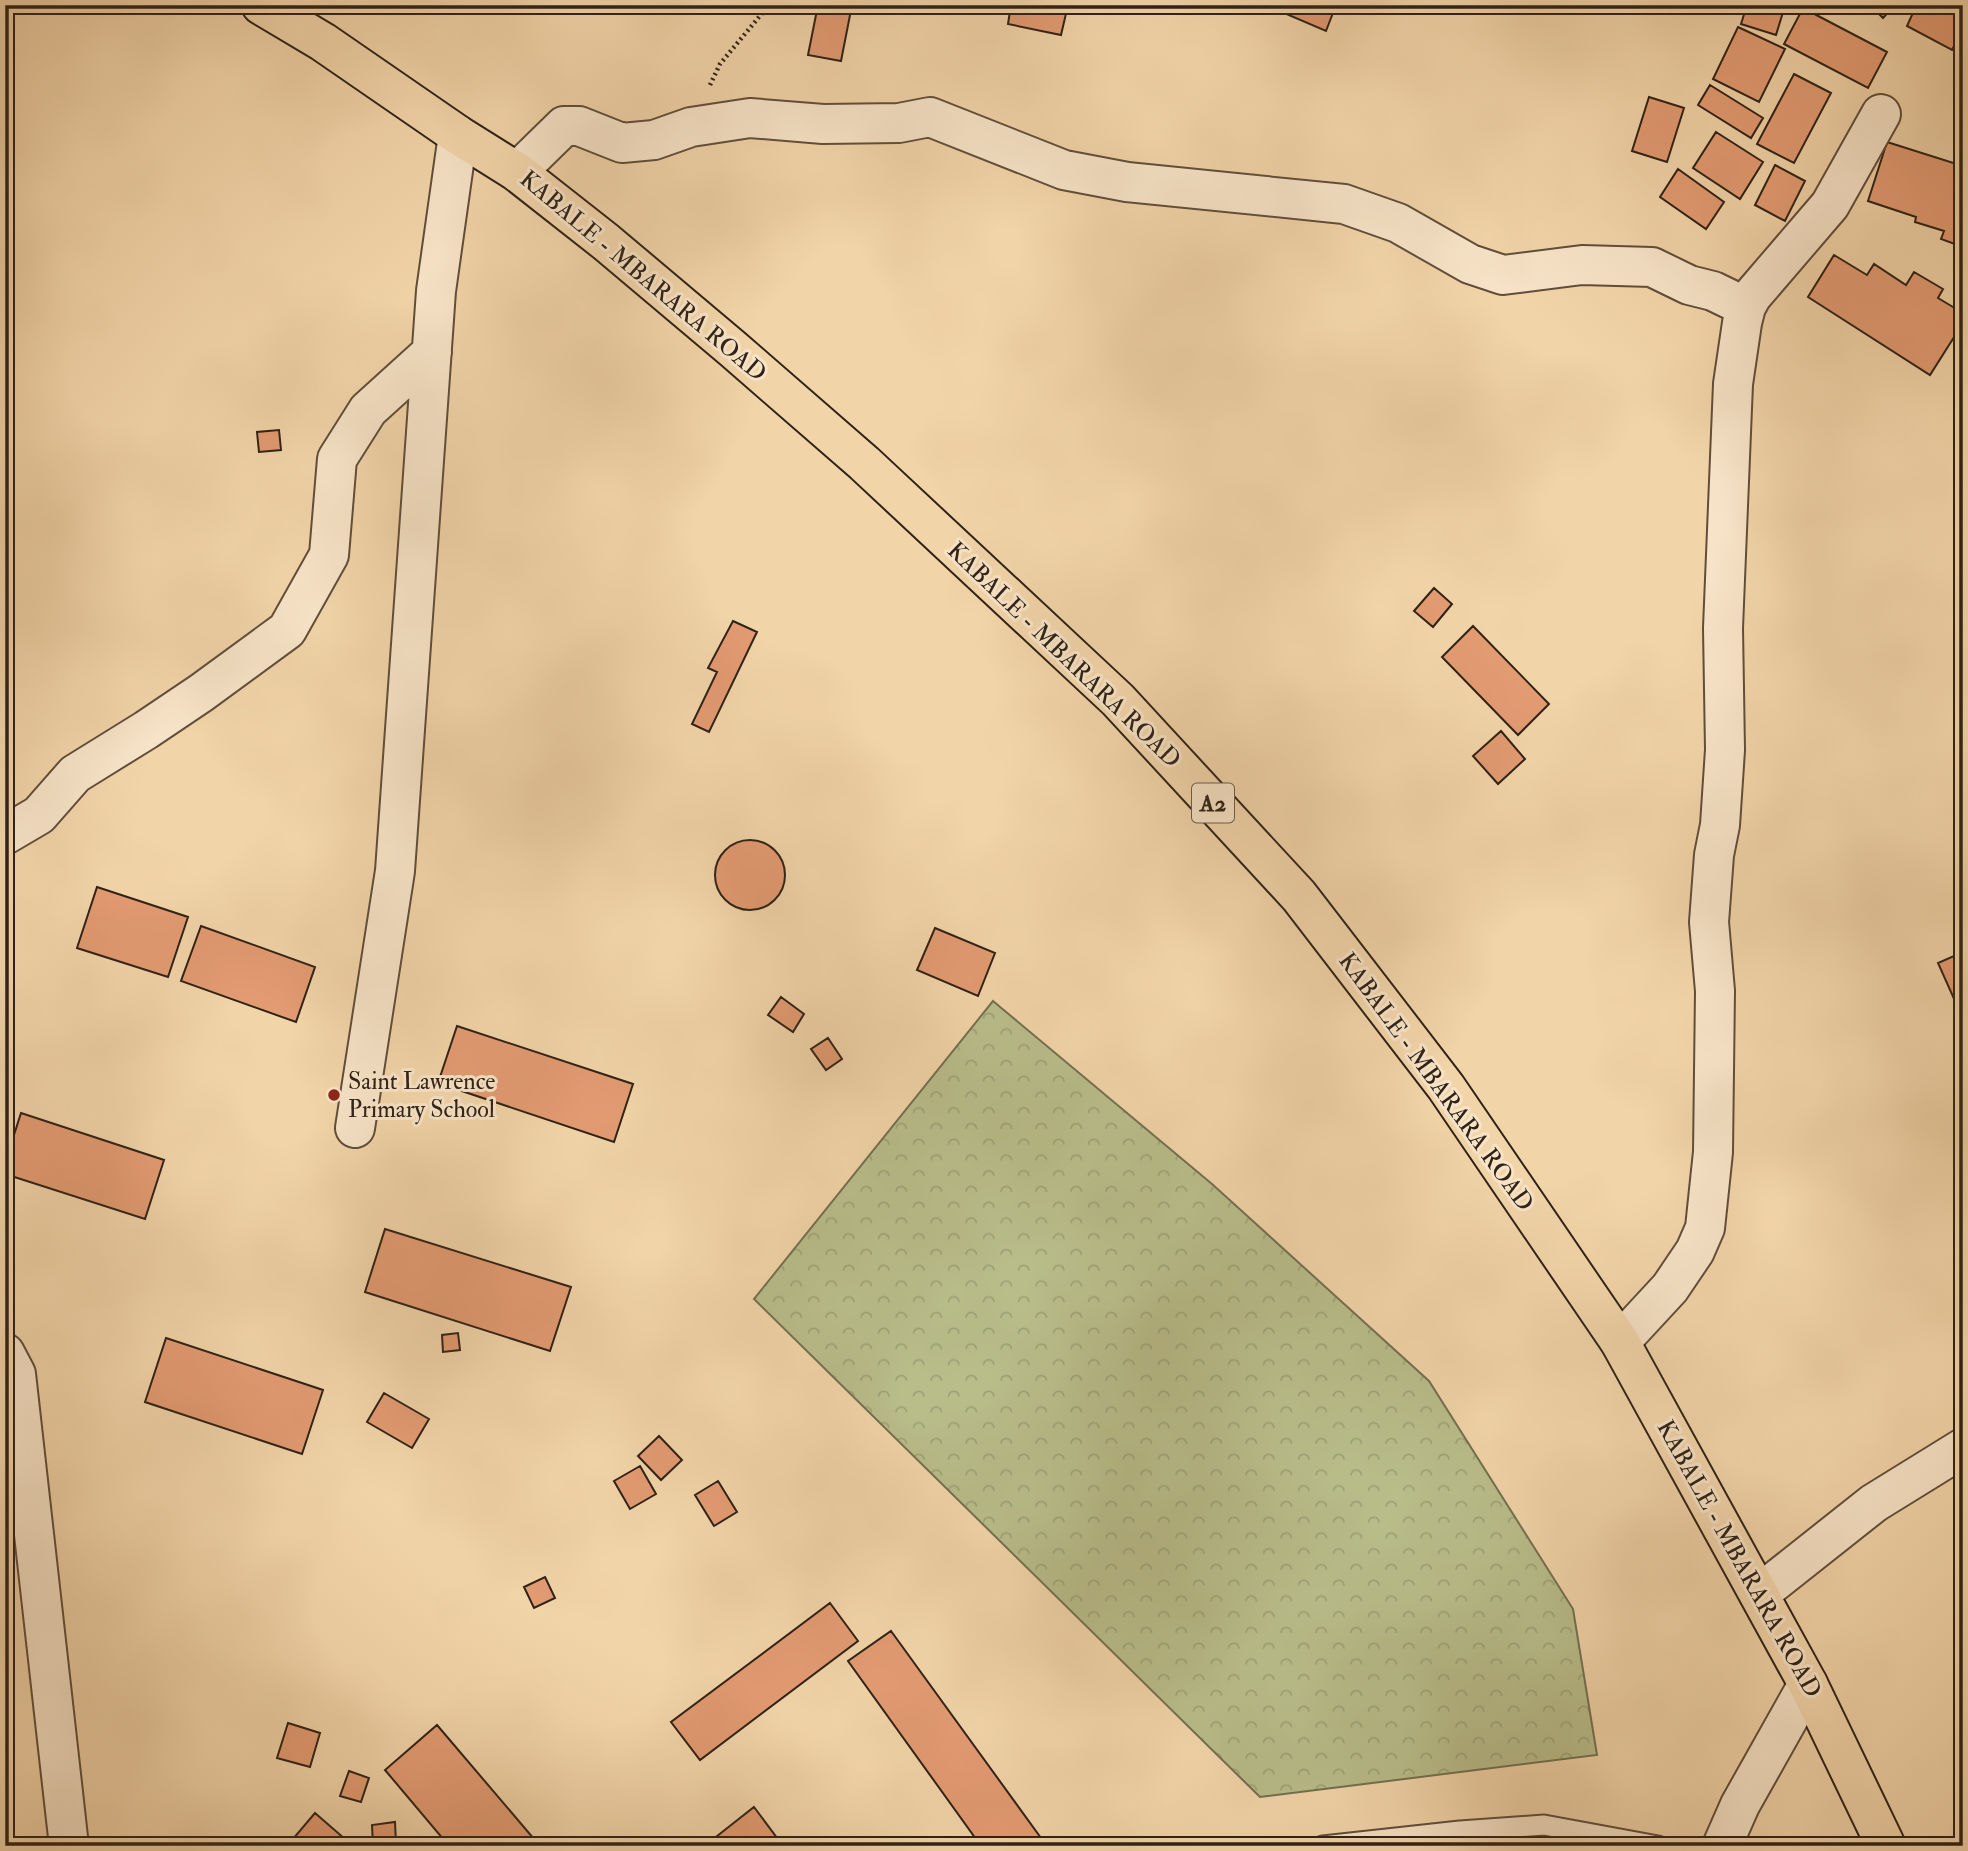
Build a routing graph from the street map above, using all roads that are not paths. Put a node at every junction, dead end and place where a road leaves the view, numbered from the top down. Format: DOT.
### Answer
graph roads {
  1 [pos="261,5"];
  2 [pos="1881,114"];
  3 [pos="458,135"];
  4 [pos="517,172"];
  5 [pos="1746,307"];
  6 [pos="432,352"];
  7 [pos="5,835"];
  8 [pos="355,1128"];
  9 [pos="1620,1342"];
  10 [pos="5,1353"];
  11 [pos="1963,1448"];
  12 [pos="1759,1594"];
  13 [pos="1808,1684"];
  14 [pos="69,1846"];
  15 [pos="1324,1846"];
  16 [pos="1658,1846"];
  17 [pos="1722,1846"];
  18 [pos="1886,1846"];
  1 -- 3 [label="main road, KABALE - MBARARA ROAD / A2"];
  2 -- 5 [label="street"];
  3 -- 4 [label="main road, KABALE - MBARARA ROAD / A2"];
  3 -- 6 [label="street"];
  4 -- 5 [label="street"];
  4 -- 9 [label="main road, KABALE - MBARARA ROAD / A2"];
  5 -- 9 [label="street"];
  6 -- 7 [label="street"];
  6 -- 8 [label="street"];
  9 -- 12 [label="main road, KABALE - MBARARA ROAD / A2"];
  10 -- 14 [label="street"];
  11 -- 12 [label="street"];
  12 -- 13 [label="main road, KABALE - MBARARA ROAD / A2"];
  13 -- 17 [label="street"];
  13 -- 18 [label="main road, KABALE - MBARARA ROAD / A2"];
  15 -- 16 [label="lane"];
}
